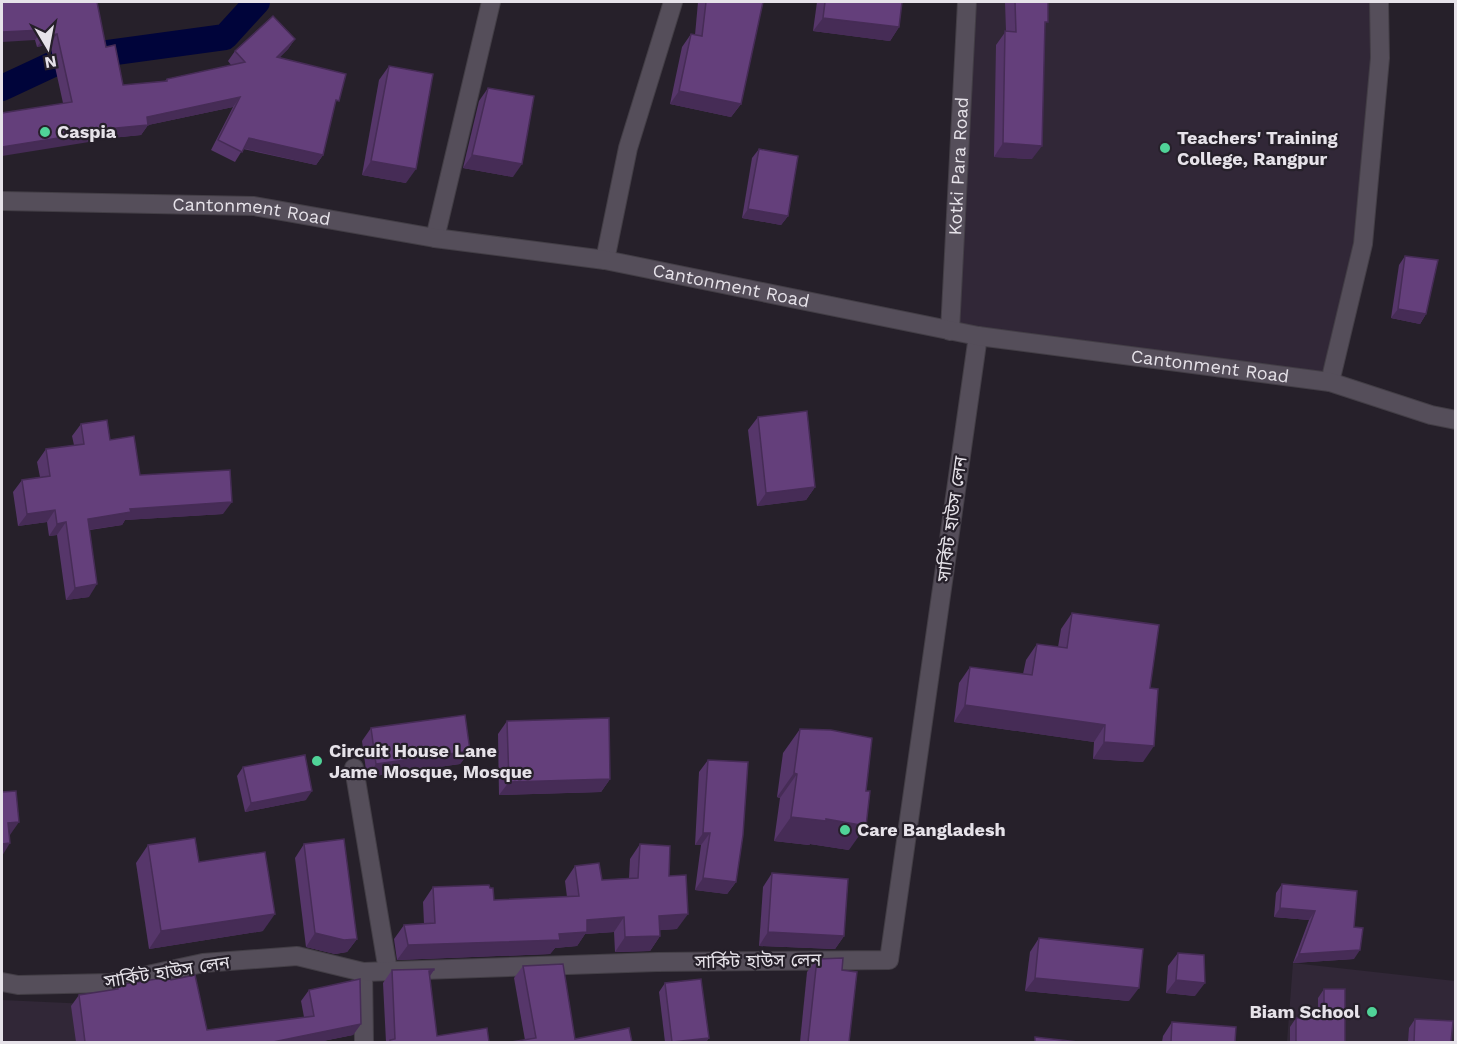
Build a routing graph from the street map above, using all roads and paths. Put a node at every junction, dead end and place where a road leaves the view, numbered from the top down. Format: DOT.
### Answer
graph roads {
  1 [pos="491,2"];
  2 [pos="673,2"];
  3 [pos="967,2"];
  4 [pos="1378,2"];
  5 [pos="2,201"];
  6 [pos="435,238"];
  7 [pos="605,260"];
  8 [pos="950,331"];
  9 [pos="978,336"];
  10 [pos="1330,382"];
  11 [pos="1455,420"];
  12 [pos="354,768"];
  13 [pos="388,971"];
  14 [pos="363,972"];
  15 [pos="2,982"];
  16 [pos="364,1042"];
  1 -- 6 [label="street"];
  2 -- 7 [label="street"];
  3 -- 8 [label="street, Kotki Para Road"];
  4 -- 10 [label="street"];
  5 -- 6 [label="street, Cantonment Road"];
  6 -- 7 [label="street, Cantonment Road"];
  7 -- 8 [label="street, Cantonment Road"];
  8 -- 9 [label="street, Cantonment Road"];
  9 -- 10 [label="street, Cantonment Road"];
  9 -- 13 [label="street, সার্কিট হাউস লেন"];
  10 -- 11 [label="street, Cantonment Road"];
  12 -- 13 [label="street"];
  13 -- 14 [label="street, সার্কিট হাউস লেন"];
  14 -- 15 [label="street, সার্কিট হাউস লেন"];
  14 -- 16 [label="street"];
}
